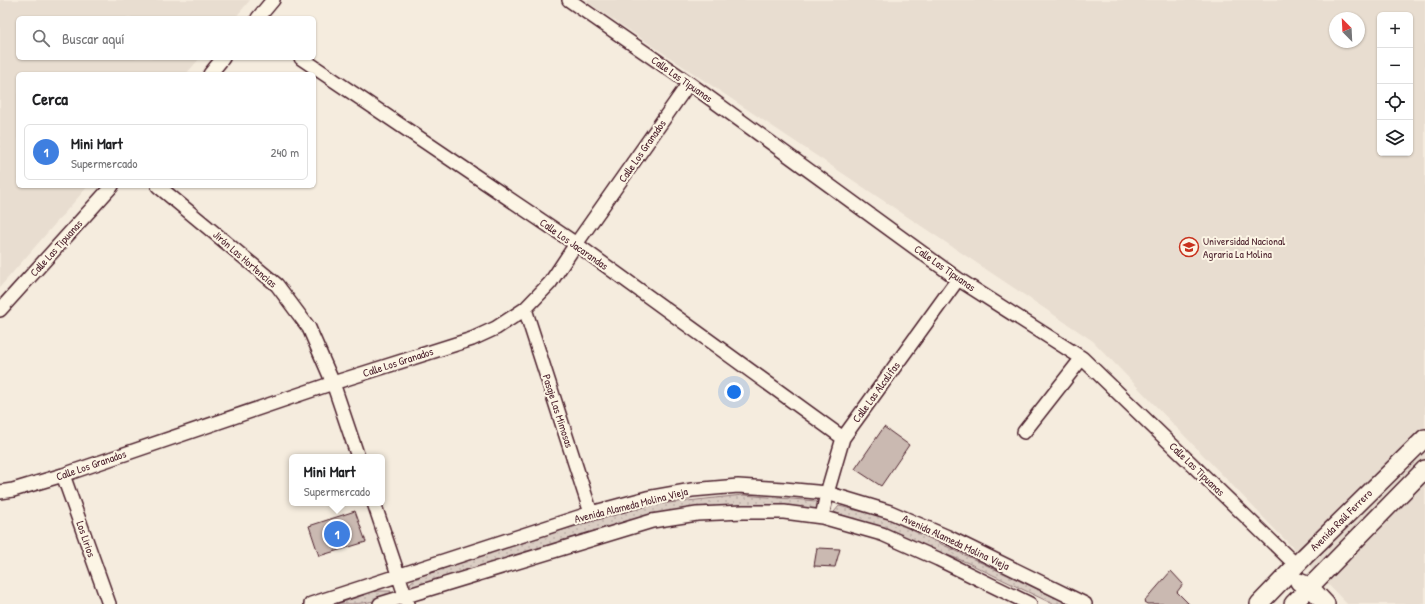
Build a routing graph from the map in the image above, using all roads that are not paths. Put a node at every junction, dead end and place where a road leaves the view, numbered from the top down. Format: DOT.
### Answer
graph roads {
  1 [pos="273,0"];
  2 [pos="569,0"];
  3 [pos="260,16"];
  4 [pos="221,60"];
  5 [pos="304,60"];
  6 [pos="212,72"];
  7 [pos="689,83"];
  8 [pos="110,188"];
  9 [pos="160,188"];
  10 [pos="576,244"];
  11 [pos="958,279"];
  12 [pos="525,309"];
  13 [pos="0,310"];
  14 [pos="1082,358"];
  15 [pos="333,383"];
  16 [pos="1024,432"];
  17 [pos="843,438"];
  18 [pos="1425,438"];
  19 [pos="357,454"];
  20 [pos="1406,457"];
  21 [pos="1423,471"];
  22 [pos="63,475"];
  23 [pos="0,492"];
  24 [pos="827,493"];
  25 [pos="375,506"];
  26 [pos="591,513"];
  27 [pos="822,517"];
  28 [pos="1296,565"];
  29 [pos="399,575"];
  30 [pos="1275,587"];
  31 [pos="1303,597"];
  32 [pos="407,600"];
  33 [pos="109,604"];
  34 [pos="311,604"];
  35 [pos="380,604"];
  36 [pos="1030,604"];
  37 [pos="1085,604"];
  38 [pos="1259,604"];
  39 [pos="1326,604"];
  1 -- 3 [label="street"];
  2 -- 7 [label="street, Calle Las Tipuanas"];
  4 -- 6 [label="street"];
  5 -- 10 [label="street, Calle Los Jacarandas"];
  7 -- 10 [label="street, Calle Los Granados"];
  7 -- 11 [label="street, Calle Las Tipuanas"];
  8 -- 13 [label="street, Calle Las Tipuanas"];
  9 -- 15 [label="street, Jirón Las Hortencias"];
  10 -- 12 [label="street, Calle Los Granados"];
  10 -- 17 [label="street, Calle Los Jacarandas"];
  11 -- 14 [label="street, Calle Las Tipuanas"];
  11 -- 17 [label="street, Calle Las Alcalifas"];
  12 -- 15 [label="street, Calle Los Granados"];
  12 -- 26 [label="street, Pasaje Las Mimosas"];
  14 -- 16 [label="street"];
  14 -- 28 [label="street, Calle Las Tipuanas"];
  15 -- 19 [label="street, Jirón Las Hortencias"];
  15 -- 22 [label="street, Calle Los Granados"];
  17 -- 24 [label="street, Calle Las Alcalifas"];
  18 -- 20 [label="main road, Avenida Raúl Ferrero"];
  20 -- 21 [label="main road"];
  20 -- 28 [label="main road, Avenida Raúl Ferrero"];
  21 -- 31 [label="main road"];
  22 -- 23 [label="street, Calle Los Granados"];
  22 -- 33 [label="street, Los Lirios"];
  24 -- 26 [label="street, Avenida Alameda Molina Vieja"];
  24 -- 27 [label="street, Calle Las Alcalifas"];
  24 -- 37 [label="street, Avenida Alameda Molina Vieja"];
  25 -- 29 [label="street"];
  26 -- 29 [label="street, Avenida Alameda Molina Vieja"];
  27 -- 32 [label="street, Avenida Alameda Molina Vieja"];
  27 -- 36 [label="street, Avenida Alameda Molina Vieja"];
  28 -- 30 [label="main road, Avenida Raúl Ferrero"];
  29 -- 32 [label="street"];
  29 -- 34 [label="street, Avenida Alameda Molina Vieja"];
  30 -- 31 [label="main road"];
  30 -- 38 [label="main road, Avenida Raúl Ferrero"];
  31 -- 39 [label="main road"];
  32 -- 35 [label="street, Avenida Alameda Molina Vieja"];
}
